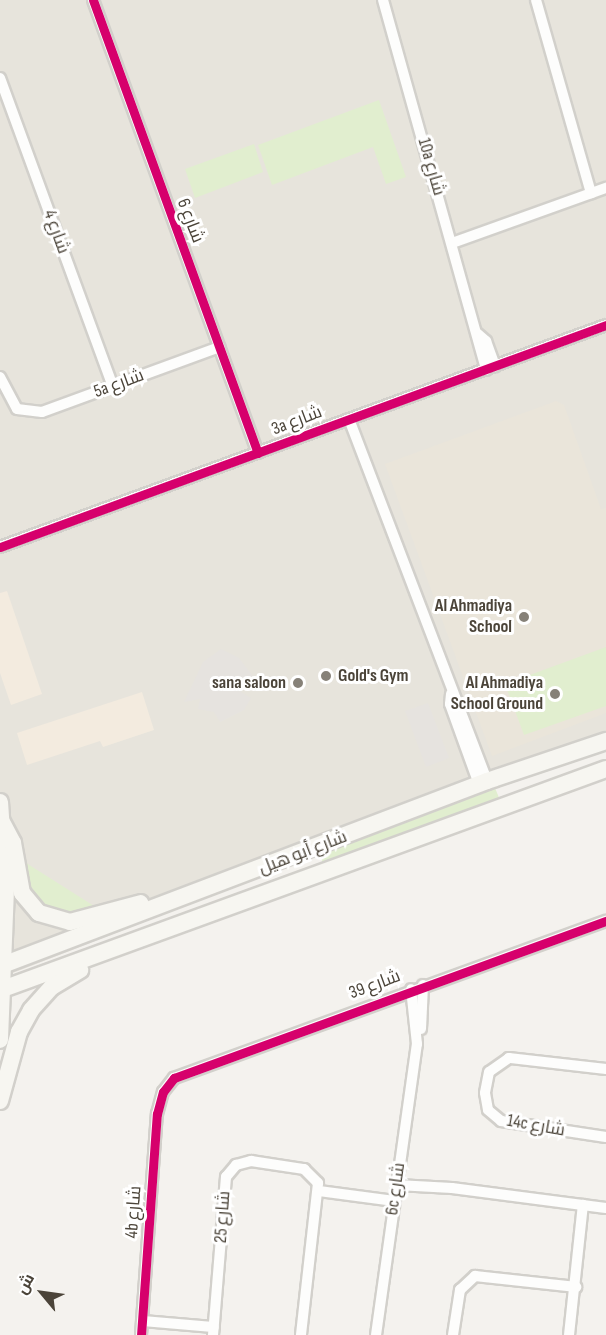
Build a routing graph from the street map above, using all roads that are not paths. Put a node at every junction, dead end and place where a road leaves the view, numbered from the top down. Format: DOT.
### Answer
graph roads {
  1 [pos="93,0"];
  2 [pos="383,0"];
  3 [pos="536,0"];
  4 [pos="0,78"];
  5 [pos="606,188"];
  6 [pos="591,194"];
  7 [pos="452,243"];
  8 [pos="606,325"];
  9 [pos="220,347"];
  10 [pos="491,368"];
  11 [pos="0,377"];
  12 [pos="113,386"];
  13 [pos="349,419"];
  14 [pos="258,453"];
  15 [pos="0,547"];
  16 [pos="606,741"];
  17 [pos="606,769"];
  18 [pos="483,783"];
  19 [pos="0,802"];
  20 [pos="2,822"];
  21 [pos="271,866"];
  22 [pos="197,894"];
  23 [pos="606,921"];
  24 [pos="137,941"];
  25 [pos="2,977"];
  26 [pos="423,985"];
  27 [pos="411,989"];
  28 [pos="0,1040"];
  29 [pos="417,1044"];
  30 [pos="606,1069"];
  31 [pos="163,1092"];
  32 [pos="0,1101"];
  33 [pos="606,1137"];
  34 [pos="397,1181"];
  35 [pos="319,1191"];
  36 [pos="394,1201"];
  37 [pos="587,1205"];
  38 [pos="606,1208"];
  39 [pos="576,1287"];
  40 [pos="142,1321"];
  41 [pos="213,1331"];
  42 [pos="141,1335"];
  43 [pos="301,1335"];
  44 [pos="376,1335"];
  45 [pos="453,1335"];
  46 [pos="569,1335"];
  1 -- 9 [label="street, شارع 6"];
  2 -- 7 [label="street, 10a شارع"];
  3 -- 6 [label="street"];
  4 -- 12 [label="street, شارع 4"];
  5 -- 6 [label="street"];
  6 -- 7 [label="street"];
  7 -- 10 [label="street, 10a شارع"];
  8 -- 10 [label="street, 3a شارع"];
  9 -- 12 [label="street, 5a شارع"];
  9 -- 14 [label="street, شارع 6"];
  10 -- 13 [label="street, 3a شارع"];
  11 -- 12 [label="street, 5a شارع"];
  13 -- 14 [label="street, 3a شارع"];
  13 -- 18 [label="street"];
  14 -- 15 [label="street, 3a شارع"];
  16 -- 18 [label="main road, شارع أبو هيل"];
  17 -- 24 [label="main road, شارع أبو هيل"];
  18 -- 21 [label="main road, شارع أبو هيل"];
  19 -- 20 [label="main road"];
  20 -- 22 [label="main road"];
  20 -- 25 [label="main road"];
  21 -- 22 [label="main road, شارع أبو هيل"];
  21 -- 25 [label="main road"];
  22 -- 25 [label="main road, شارع أبو هيل"];
  23 -- 26 [label="street, شارع 39"];
  24 -- 25 [label="main road, شارع أبو هيل"];
  24 -- 32 [label="main road"];
  25 -- 28 [label="main road"];
  26 -- 27 [label="street, شارع 39"];
  26 -- 29 [label="street, 6c شارع"];
  27 -- 29 [label="street, 6c شارع"];
  27 -- 31 [label="street, شارع 39"];
  29 -- 34 [label="street, 6c شارع"];
  30 -- 33 [label="street, 14c شارع"];
  31 -- 40 [label="street, 4b شارع"];
  34 -- 36 [label="street, 6c شارع"];
  34 -- 37 [label="street"];
  35 -- 36 [label="street"];
  35 -- 41 [label="street, شارع 25"];
  35 -- 43 [label="street"];
  36 -- 44 [label="street, 6c شارع"];
  37 -- 38 [label="street"];
  37 -- 39 [label="street"];
  39 -- 45 [label="street"];
  39 -- 46 [label="street"];
  40 -- 41 [label="street"];
  40 -- 42 [label="street, 4b شارع"];
}
